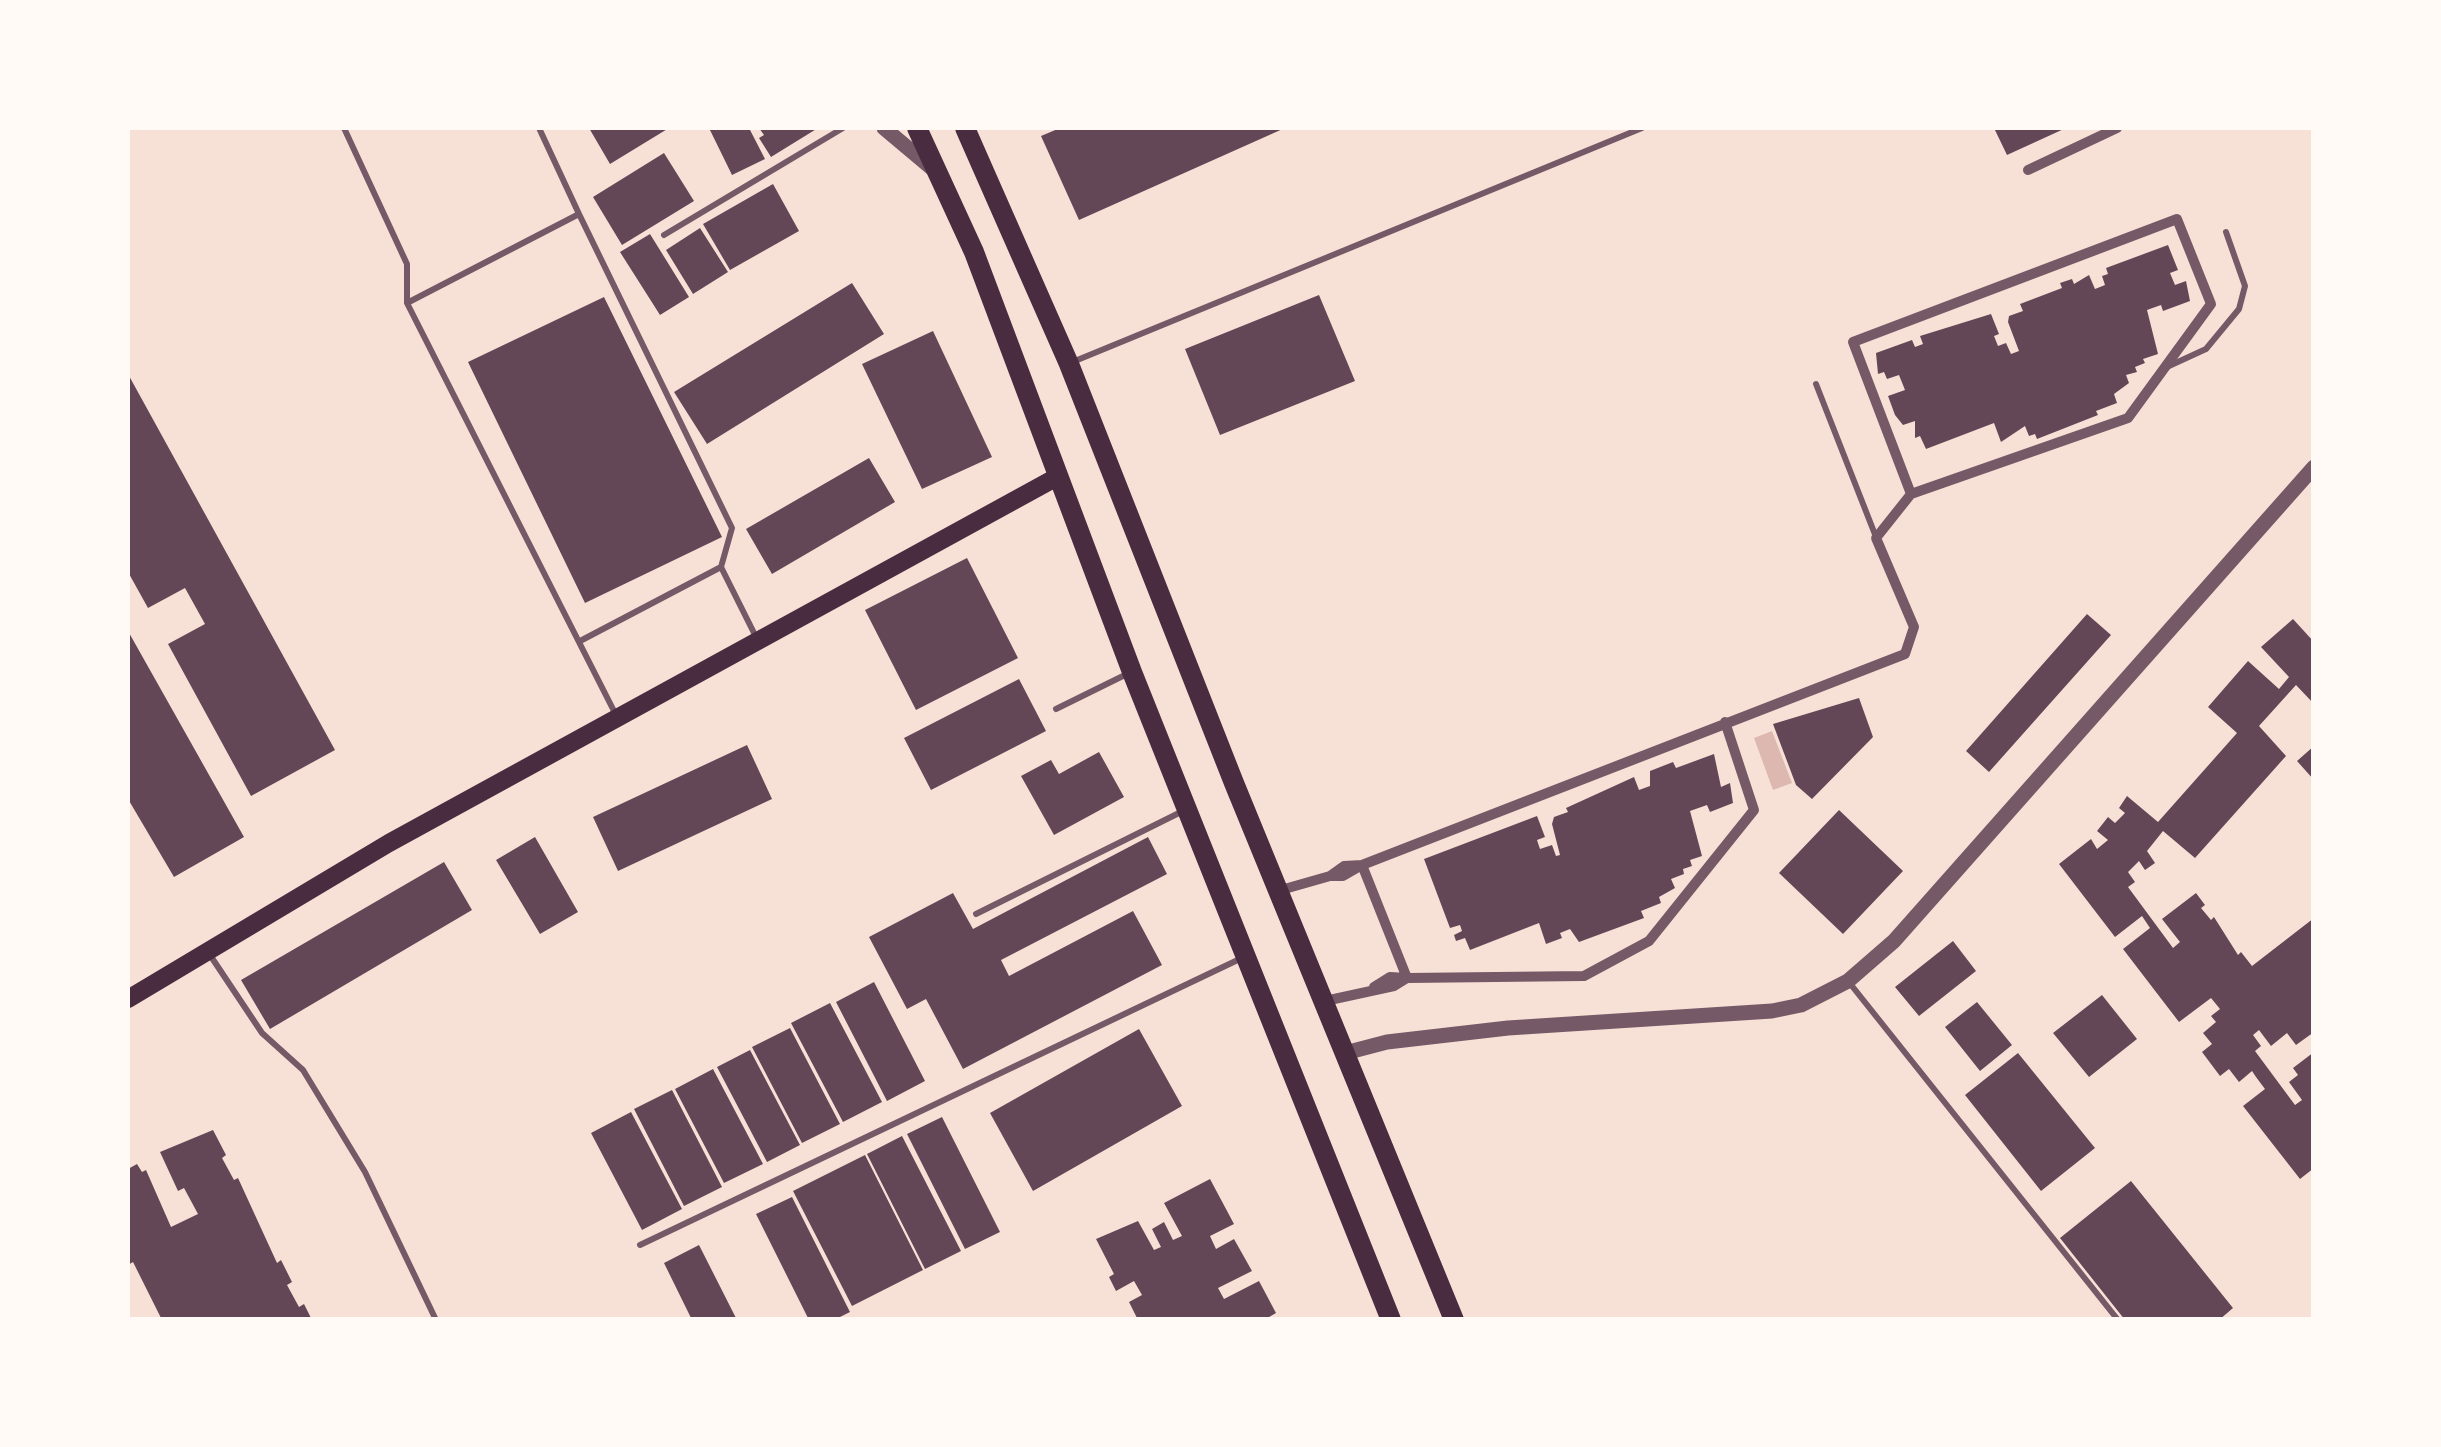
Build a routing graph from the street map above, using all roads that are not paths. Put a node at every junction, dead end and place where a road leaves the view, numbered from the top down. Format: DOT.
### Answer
graph roads {
  1 [pos="344,128"];
  2 [pos="539,128"];
  3 [pos="843,128"];
  4 [pos="884,128"];
  5 [pos="917,128"];
  6 [pos="965,128"];
  7 [pos="1642,128"];
  8 [pos="2116,128"];
  9 [pos="2028,170"];
  10 [pos="937,173"];
  11 [pos="580,214"];
  12 [pos="2226,232"];
  13 [pos="664,235"];
  14 [pos="407,303"];
  15 [pos="1069,364"];
  16 [pos="2166,368"];
  17 [pos="1816,384"];
  18 [pos="2314,467"];
  19 [pos="1056,477"];
  20 [pos="1911,494"];
  21 [pos="1876,538"];
  22 [pos="721,567"];
  23 [pos="757,639"];
  24 [pos="582,640"];
  25 [pos="1132,672"];
  26 [pos="1056,709"];
  27 [pos="618,716"];
  28 [pos="1726,722"];
  29 [pos="1189,808"];
  30 [pos="1362,864"];
  31 [pos="1280,890"];
  32 [pos="976,914"];
  33 [pos="208,951"];
  34 [pos="1246,956"];
  35 [pos="1407,978"];
  36 [pos="1848,981"];
  37 [pos="128,999"];
  38 [pos="1326,1001"];
  39 [pos="1345,1053"];
  40 [pos="640,1245"];
  41 [pos="436,1320"];
  42 [pos="1391,1320"];
  43 [pos="1454,1320"];
  44 [pos="2118,1320"];
  1 -- 14 [label="lane"];
  2 -- 11 [label="lane"];
  3 -- 13 [label="lane"];
  4 -- 10 [label="street"];
  5 -- 10 [label="main road"];
  6 -- 15 [label="main road"];
  7 -- 15 [label="lane"];
  8 -- 9 [label="street"];
  10 -- 19 [label="main road"];
  11 -- 14 [label="lane"];
  11 -- 22 [label="lane"];
  12 -- 16 [label="lane"];
  14 -- 24 [label="lane"];
  15 -- 31 [label="main road"];
  16 -- 20 [label="street"];
  16 -- 20 [label="street"];
  17 -- 21 [label="lane"];
  18 -- 36 [label="street"];
  19 -- 23 [label="main road"];
  19 -- 25 [label="main road"];
  20 -- 21 [label="street"];
  21 -- 28 [label="street"];
  22 -- 23 [label="lane"];
  22 -- 24 [label="lane"];
  23 -- 27 [label="main road"];
  24 -- 27 [label="lane"];
  25 -- 26 [label="lane"];
  25 -- 29 [label="main road"];
  27 -- 33 [label="main road"];
  28 -- 30 [label="street"];
  28 -- 35 [label="street"];
  29 -- 32 [label="lane"];
  29 -- 34 [label="main road"];
  30 -- 31 [label="street"];
  30 -- 35 [label="street"];
  31 -- 38 [label="main road"];
  33 -- 37 [label="main road"];
  33 -- 41 [label="lane"];
  34 -- 40 [label="lane"];
  34 -- 42 [label="main road"];
  35 -- 38 [label="street"];
  36 -- 39 [label="street"];
  36 -- 44 [label="lane"];
  38 -- 39 [label="main road"];
  39 -- 43 [label="main road"];
}
